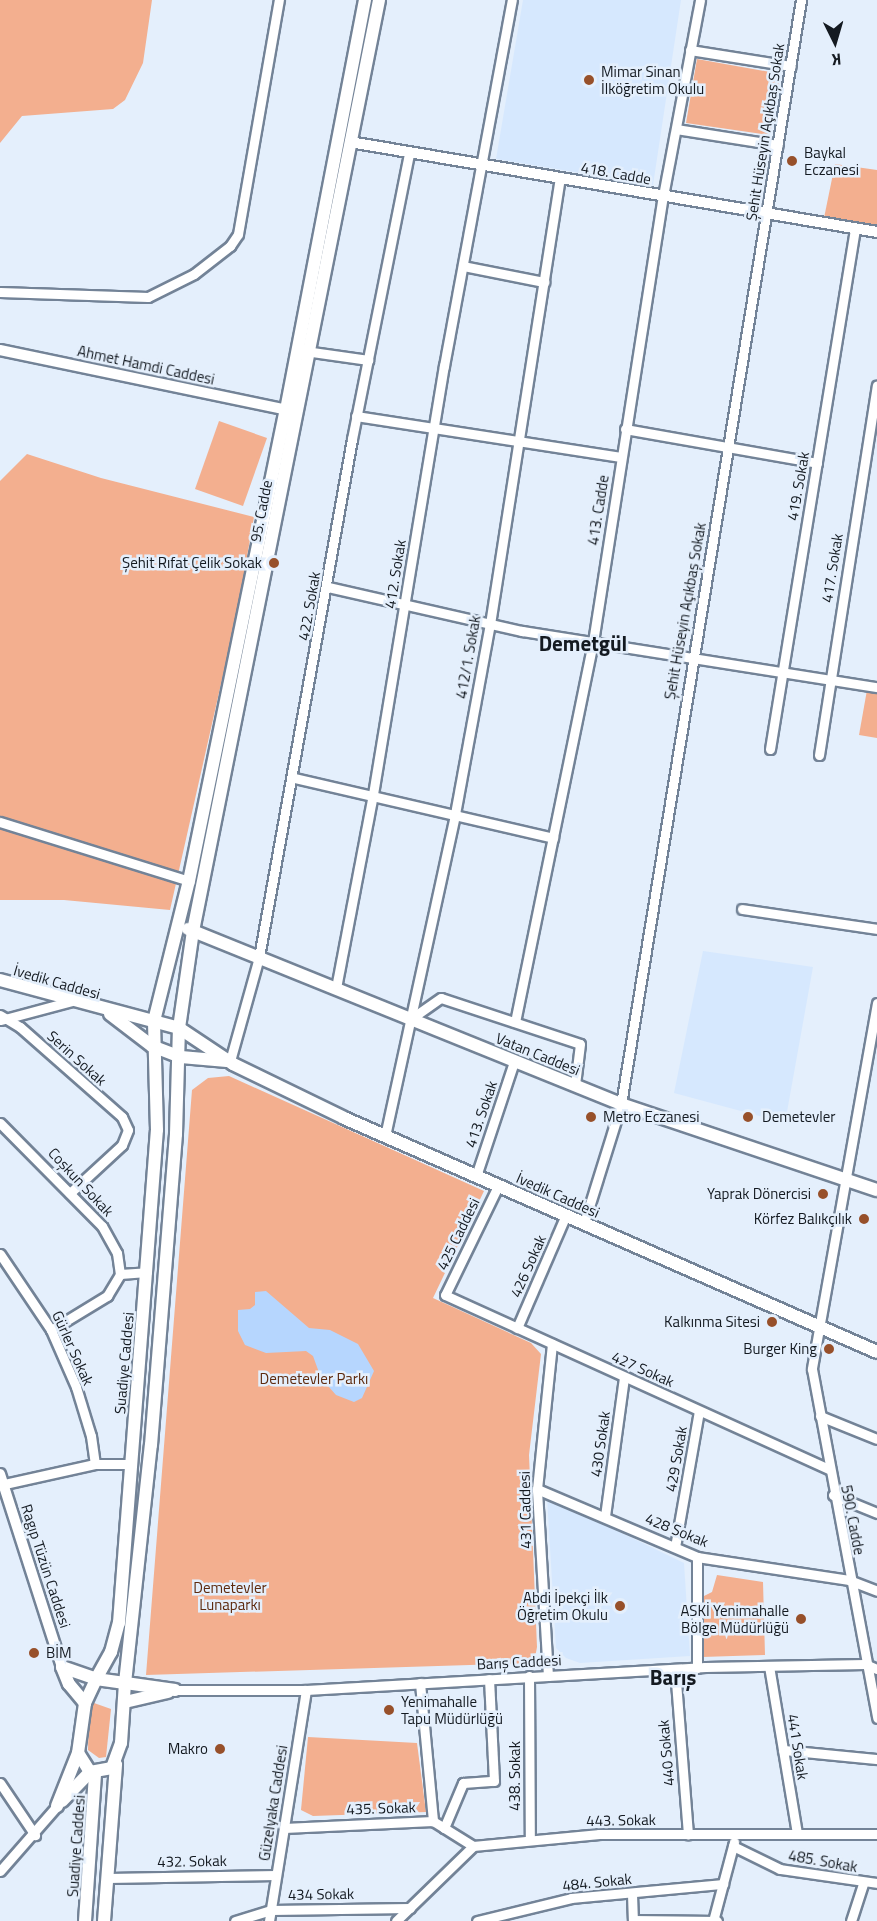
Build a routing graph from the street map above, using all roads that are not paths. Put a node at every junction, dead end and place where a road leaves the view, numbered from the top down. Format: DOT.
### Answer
graph roads {
  1 [pos="279,0"];
  2 [pos="365,0"];
  3 [pos="379,0"];
  4 [pos="512,0"];
  5 [pos="700,0"];
  6 [pos="801,0"];
  7 [pos="690,50"];
  8 [pos="791,66"];
  9 [pos="676,129"];
  10 [pos="344,141"];
  11 [pos="778,145"];
  12 [pos="409,153"];
  13 [pos="482,165"];
  14 [pos="560,179"];
  15 [pos="663,196"];
  16 [pos="767,214"];
  17 [pos="855,229"];
  18 [pos="877,232"];
  19 [pos="463,267"];
  20 [pos="544,282"];
  21 [pos="0,292"];
  22 [pos="0,350"];
  23 [pos="303,350"];
  24 [pos="368,360"];
  25 [pos="877,386"];
  26 [pos="291,411"];
  27 [pos="356,416"];
  28 [pos="625,429"];
  29 [pos="433,430"];
  30 [pos="518,444"];
  31 [pos="728,447"];
  32 [pos="621,457"];
  33 [pos="817,463"];
  34 [pos="328,587"];
  35 [pos="405,604"];
  36 [pos="490,624"];
  37 [pos="593,642"];
  38 [pos="692,658"];
  39 [pos="782,672"];
  40 [pos="830,679"];
  41 [pos="877,687"];
  42 [pos="770,749"];
  43 [pos="819,755"];
  44 [pos="294,778"];
  45 [pos="373,794"];
  46 [pos="455,814"];
  47 [pos="0,822"];
  48 [pos="553,838"];
  49 [pos="189,881"];
  50 [pos="741,909"];
  51 [pos="178,926"];
  52 [pos="877,928"];
  53 [pos="193,930"];
  54 [pos="259,957"];
  55 [pos="0,980"];
  56 [pos="336,988"];
  57 [pos="72,1001"];
  58 [pos="877,1003"];
  59 [pos="106,1012"];
  60 [pos="1,1018"];
  61 [pos="412,1018"];
  62 [pos="154,1021"];
  63 [pos="515,1022"];
  64 [pos="179,1028"];
  65 [pos="152,1046"];
  66 [pos="181,1056"];
  67 [pos="230,1061"];
  68 [pos="514,1062"];
  69 [pos="575,1085"];
  70 [pos="621,1104"];
  71 [pos="0,1123"];
  72 [pos="385,1136"];
  73 [pos="476,1176"];
  74 [pos="846,1180"];
  75 [pos="498,1186"];
  76 [pos="877,1191"];
  77 [pos="70,1193"];
  78 [pos="566,1215"];
  79 [pos="584,1223"];
  80 [pos="0,1254"];
  81 [pos="147,1272"];
  82 [pos="120,1274"];
  83 [pos="445,1295"];
  84 [pos="820,1327"];
  85 [pos="517,1328"];
  86 [pos="51,1330"];
  87 [pos="552,1344"];
  88 [pos="877,1352"];
  89 [pos="624,1377"];
  90 [pos="699,1411"];
  91 [pos="820,1416"];
  92 [pos="877,1439"];
  93 [pos="95,1464"];
  94 [pos="130,1464"];
  95 [pos="828,1469"];
  96 [pos="1,1481"];
  97 [pos="537,1489"];
  98 [pos="833,1495"];
  99 [pos="877,1513"];
  100 [pos="605,1516"];
  101 [pos="675,1547"];
  102 [pos="697,1557"];
  103 [pos="849,1580"];
  104 [pos="877,1592"];
  105 [pos="865,1664"];
  106 [pos="769,1666"];
  107 [pos="62,1667"];
  108 [pos="697,1668"];
  109 [pos="675,1669"];
  110 [pos="877,1669"];
  111 [pos="548,1676"];
  112 [pos="529,1677"];
  113 [pos="96,1678"];
  114 [pos="489,1679"];
  115 [pos="125,1683"];
  116 [pos="420,1683"];
  117 [pos="175,1690"];
  118 [pos="306,1690"];
  119 [pos="125,1702"];
  120 [pos="85,1704"];
  121 [pos="877,1718"];
  122 [pos="783,1750"];
  123 [pos="78,1753"];
  124 [pos="877,1759"];
  125 [pos="116,1764"];
  126 [pos="93,1773"];
  127 [pos="0,1783"];
  128 [pos="57,1806"];
  129 [pos="433,1821"];
  130 [pos="284,1828"];
  131 [pos="444,1828"];
  132 [pos="688,1834"];
  133 [pos="736,1834"];
  134 [pos="797,1834"];
  135 [pos="877,1834"];
  136 [pos="35,1835"];
  137 [pos="530,1840"];
  138 [pos="473,1846"];
  139 [pos="733,1846"];
  140 [pos="0,1870"];
  141 [pos="276,1875"];
  142 [pos="108,1878"];
  143 [pos="863,1882"];
  144 [pos="877,1883"];
  145 [pos="723,1884"];
  146 [pos="632,1894"];
  147 [pos="410,1908"];
  148 [pos="271,1910"];
  149 [pos="632,1920"];
  150 [pos="85,1921"];
  151 [pos="104,1921"];
  152 [pos="235,1921"];
  153 [pos="269,1921"];
  154 [pos="396,1921"];
  155 [pos="477,1921"];
  156 [pos="714,1921"];
  157 [pos="851,1921"];
  1 -- 21 [label="street"];
  2 -- 10 [label="main road, 95. Cadde"];
  3 -- 10 [label="main road, 95. Cadde"];
  4 -- 13 [label="street, 412. Sokak"];
  5 -- 7 [label="street, 413. Cadde"];
  6 -- 8 [label="street, Şehit Hüseyin Açıkbaş Sokak"];
  7 -- 8 [label="street"];
  7 -- 9 [label="street, 413. Cadde"];
  8 -- 11 [label="street, Şehit Hüseyin Açıkbaş Sokak"];
  9 -- 11 [label="street"];
  9 -- 15 [label="street, 413. Cadde"];
  10 -- 12 [label="street, 418. Cadde"];
  10 -- 23 [label="main road, 95. Cadde"];
  11 -- 16 [label="street, Şehit Hüseyin Açıkbaş Sokak"];
  12 -- 13 [label="street, 418. Cadde"];
  12 -- 24 [label="street, 422. Sokak"];
  13 -- 14 [label="street, 418. Cadde"];
  13 -- 19 [label="street, 412. Sokak"];
  14 -- 15 [label="street, 418. Cadde"];
  14 -- 20 [label="street, 412/1. Sokak"];
  15 -- 16 [label="street, 418. Cadde"];
  15 -- 28 [label="street, 413. Cadde"];
  16 -- 17 [label="street, 418. Cadde"];
  16 -- 31 [label="street, Şehit Hüseyin Açıkbaş Sokak"];
  17 -- 18 [label="street, 418. Cadde"];
  17 -- 33 [label="street, 419. Sokak"];
  19 -- 20 [label="street"];
  19 -- 29 [label="street, 412. Sokak"];
  20 -- 30 [label="street, 412/1. Sokak"];
  22 -- 26 [label="street, Ahmet Hamdi Caddesi"];
  23 -- 24 [label="street"];
  23 -- 26 [label="main road, 95. Cadde"];
  24 -- 27 [label="street, 422. Sokak"];
  25 -- 40 [label="street, 417. Sokak"];
  26 -- 49 [label="main road, 95. Cadde"];
  26 -- 53 [label="main road, 95. Cadde"];
  27 -- 29 [label="street"];
  27 -- 34 [label="street, 422. Sokak"];
  28 -- 31 [label="street"];
  28 -- 32 [label="street, 413. Cadde"];
  29 -- 30 [label="street"];
  29 -- 35 [label="street, 412. Sokak"];
  30 -- 32 [label="street"];
  30 -- 36 [label="street, 412/1. Sokak"];
  31 -- 33 [label="street"];
  31 -- 38 [label="street, Şehit Hüseyin Açıkbaş Sokak"];
  32 -- 37 [label="street, 413. Cadde"];
  33 -- 39 [label="street, 419. Sokak"];
  34 -- 35 [label="street"];
  34 -- 44 [label="street, 422. Sokak"];
  35 -- 36 [label="street"];
  35 -- 45 [label="street, 412. Sokak"];
  36 -- 37 [label="street"];
  36 -- 46 [label="street, 412/1. Sokak"];
  37 -- 38 [label="street"];
  37 -- 48 [label="street, 413. Cadde"];
  38 -- 39 [label="street"];
  38 -- 70 [label="street, Şehit Hüseyin Açıkbaş Sokak"];
  39 -- 40 [label="street"];
  39 -- 42 [label="street, 419. Sokak"];
  40 -- 41 [label="street"];
  40 -- 43 [label="street, 417. Sokak"];
  44 -- 45 [label="street"];
  44 -- 54 [label="street, 422. Sokak"];
  45 -- 46 [label="street"];
  45 -- 56 [label="street, 412. Sokak"];
  46 -- 48 [label="street"];
  46 -- 61 [label="street, 412/1. Sokak"];
  47 -- 49 [label="street"];
  48 -- 63 [label="street, 413. Cadde"];
  49 -- 51 [label="main road, 95. Cadde"];
  50 -- 52 [label="street"];
  51 -- 53 [label="main road, Vatan Caddesi"];
  51 -- 62 [label="main road, 95. Cadde"];
  53 -- 54 [label="main road, Vatan Caddesi"];
  53 -- 64 [label="main road, 95. Cadde"];
  54 -- 56 [label="main road, Vatan Caddesi"];
  54 -- 67 [label="street, 422. Sokak"];
  55 -- 57 [label="main road, İvedik Caddesi"];
  56 -- 61 [label="main road, Vatan Caddesi"];
  57 -- 59 [label="main road, İvedik Caddesi"];
  57 -- 60 [label="street"];
  58 -- 74 [label="street, 590. Cadde"];
  59 -- 62 [label="main road, İvedik Caddesi"];
  59 -- 65 [label="main road, İvedik Caddesi"];
  60 -- 77 [label="street, Serin Sokak"];
  61 -- 63 [label="street"];
  61 -- 68 [label="main road, Vatan Caddesi"];
  61 -- 72 [label="street, 412/1. Sokak"];
  62 -- 64 [label="main road, İvedik Caddesi"];
  62 -- 65 [label="main road"];
  63 -- 69 [label="street"];
  64 -- 66 [label="main road"];
  64 -- 67 [label="main road, İvedik Caddesi"];
  65 -- 66 [label="main road, İvedik Caddesi"];
  65 -- 81 [label="main road, Suadiye Caddesi"];
  66 -- 67 [label="main road, İvedik Caddesi"];
  66 -- 115 [label="main road"];
  67 -- 72 [label="main road, İvedik Caddesi"];
  68 -- 69 [label="main road, Vatan Caddesi"];
  68 -- 73 [label="street, 413. Sokak"];
  69 -- 70 [label="main road, Vatan Caddesi"];
  70 -- 74 [label="main road, Vatan Caddesi"];
  70 -- 79 [label="street, Şehit Hüseyin Açıkbaş Sokak"];
  71 -- 77 [label="street, Coşkun Sokak"];
  72 -- 73 [label="main road, İvedik Caddesi"];
  73 -- 75 [label="main road, İvedik Caddesi"];
  74 -- 76 [label="main road, Vatan Caddesi"];
  74 -- 84 [label="street, 590. Cadde"];
  75 -- 78 [label="main road, İvedik Caddesi"];
  75 -- 83 [label="street, 425 Caddesi"];
  77 -- 82 [label="street, Coşkun Sokak"];
  78 -- 79 [label="main road, İvedik Caddesi"];
  78 -- 85 [label="street, 426 Sokak"];
  79 -- 84 [label="main road, İvedik Caddesi"];
  80 -- 86 [label="street, Gürler Sokak"];
  81 -- 82 [label="street"];
  81 -- 94 [label="main road, Suadiye Caddesi"];
  82 -- 86 [label="street"];
  83 -- 85 [label="street, 427 Sokak"];
  84 -- 88 [label="main road, İvedik Caddesi"];
  84 -- 91 [label="street, 590. Cadde"];
  85 -- 87 [label="street, 427 Sokak"];
  86 -- 93 [label="street, Gürler Sokak"];
  87 -- 89 [label="street, 427 Sokak"];
  87 -- 97 [label="street, 431 Caddesi"];
  89 -- 90 [label="street, 427 Sokak"];
  89 -- 100 [label="street, 430 Sokak"];
  90 -- 95 [label="street, 427 Sokak"];
  90 -- 101 [label="street, 429 Sokak"];
  91 -- 92 [label="street"];
  91 -- 95 [label="street, 590. Cadde"];
  93 -- 94 [label="street"];
  93 -- 96 [label="street"];
  94 -- 113 [label="main road, Suadiye Caddesi"];
  95 -- 98 [label="street, 590. Cadde"];
  96 -- 107 [label="street, Ragıp Tüzün Caddesi"];
  97 -- 100 [label="street, 428 Sokak"];
  97 -- 111 [label="street, 431 Caddesi"];
  98 -- 99 [label="street"];
  98 -- 103 [label="street, 590. Cadde"];
  100 -- 101 [label="street, 428 Sokak"];
  101 -- 102 [label="street, 428 Sokak"];
  102 -- 103 [label="street, 428 Sokak"];
  102 -- 108 [label="street"];
  103 -- 104 [label="street, 428 Sokak"];
  103 -- 105 [label="street, 590. Cadde"];
  105 -- 106 [label="street, Barış Caddesi"];
  105 -- 110 [label="street"];
  105 -- 121 [label="street, 590. Cadde"];
  106 -- 108 [label="street, Barış Caddesi"];
  106 -- 122 [label="street, 441 Sokak"];
  107 -- 113 [label="main road"];
  107 -- 120 [label="main road, Ragıp Tüzün Caddesi"];
  108 -- 109 [label="street, Barış Caddesi"];
  109 -- 111 [label="street, Barış Caddesi"];
  109 -- 132 [label="street, 440 Sokak"];
  111 -- 112 [label="street, Barış Caddesi"];
  112 -- 114 [label="street, Barış Caddesi"];
  112 -- 137 [label="street, 438. Sokak"];
  113 -- 115 [label="main road"];
  113 -- 120 [label="main road, Suadiye Caddesi"];
  114 -- 116 [label="street, Barış Caddesi"];
  114 -- 131 [label="street"];
  115 -- 117 [label="main road, Barış Caddesi"];
  115 -- 119 [label="main road"];
  116 -- 118 [label="street, Barış Caddesi"];
  116 -- 129 [label="street"];
  117 -- 118 [label="street, Barış Caddesi"];
  117 -- 119 [label="main road, Barış Caddesi"];
  118 -- 130 [label="street, Güzelyaka Caddesi"];
  119 -- 125 [label="main road"];
  120 -- 123 [label="main road, Suadiye Caddesi"];
  122 -- 124 [label="street"];
  122 -- 134 [label="street, 441 Sokak"];
  123 -- 126 [label="main road"];
  123 -- 128 [label="main road"];
  125 -- 126 [label="main road"];
  125 -- 142 [label="main road"];
  126 -- 128 [label="main road"];
  126 -- 150 [label="main road, Suadiye Caddesi"];
  127 -- 136 [label="street"];
  128 -- 136 [label="street"];
  129 -- 130 [label="street, 435. Sokak"];
  129 -- 131 [label="street, 435. Sokak"];
  130 -- 141 [label="street, Güzelyaka Caddesi"];
  131 -- 138 [label="street, 435. Sokak"];
  132 -- 133 [label="street, 443. Sokak"];
  132 -- 137 [label="street, 443. Sokak"];
  133 -- 134 [label="street, 443. Sokak"];
  133 -- 139 [label="street"];
  134 -- 135 [label="street, 443. Sokak"];
  136 -- 140 [label="street"];
  137 -- 138 [label="street, 443. Sokak"];
  138 -- 147 [label="street"];
  139 -- 143 [label="street, 485. Sokak"];
  139 -- 145 [label="street"];
  141 -- 142 [label="street, 432. Sokak"];
  141 -- 148 [label="street, Güzelyaka Caddesi"];
  142 -- 151 [label="main road"];
  143 -- 144 [label="street, 485. Sokak"];
  143 -- 157 [label="street"];
  145 -- 146 [label="street, 484. Sokak"];
  145 -- 156 [label="street"];
  146 -- 149 [label="street"];
  146 -- 155 [label="street, 484. Sokak"];
  147 -- 148 [label="street, 434 Sokak"];
  147 -- 154 [label="street"];
  148 -- 152 [label="street, 434 Sokak"];
  148 -- 153 [label="street, Güzelyaka Caddesi"];
  149 -- 156 [label="street"];
}
